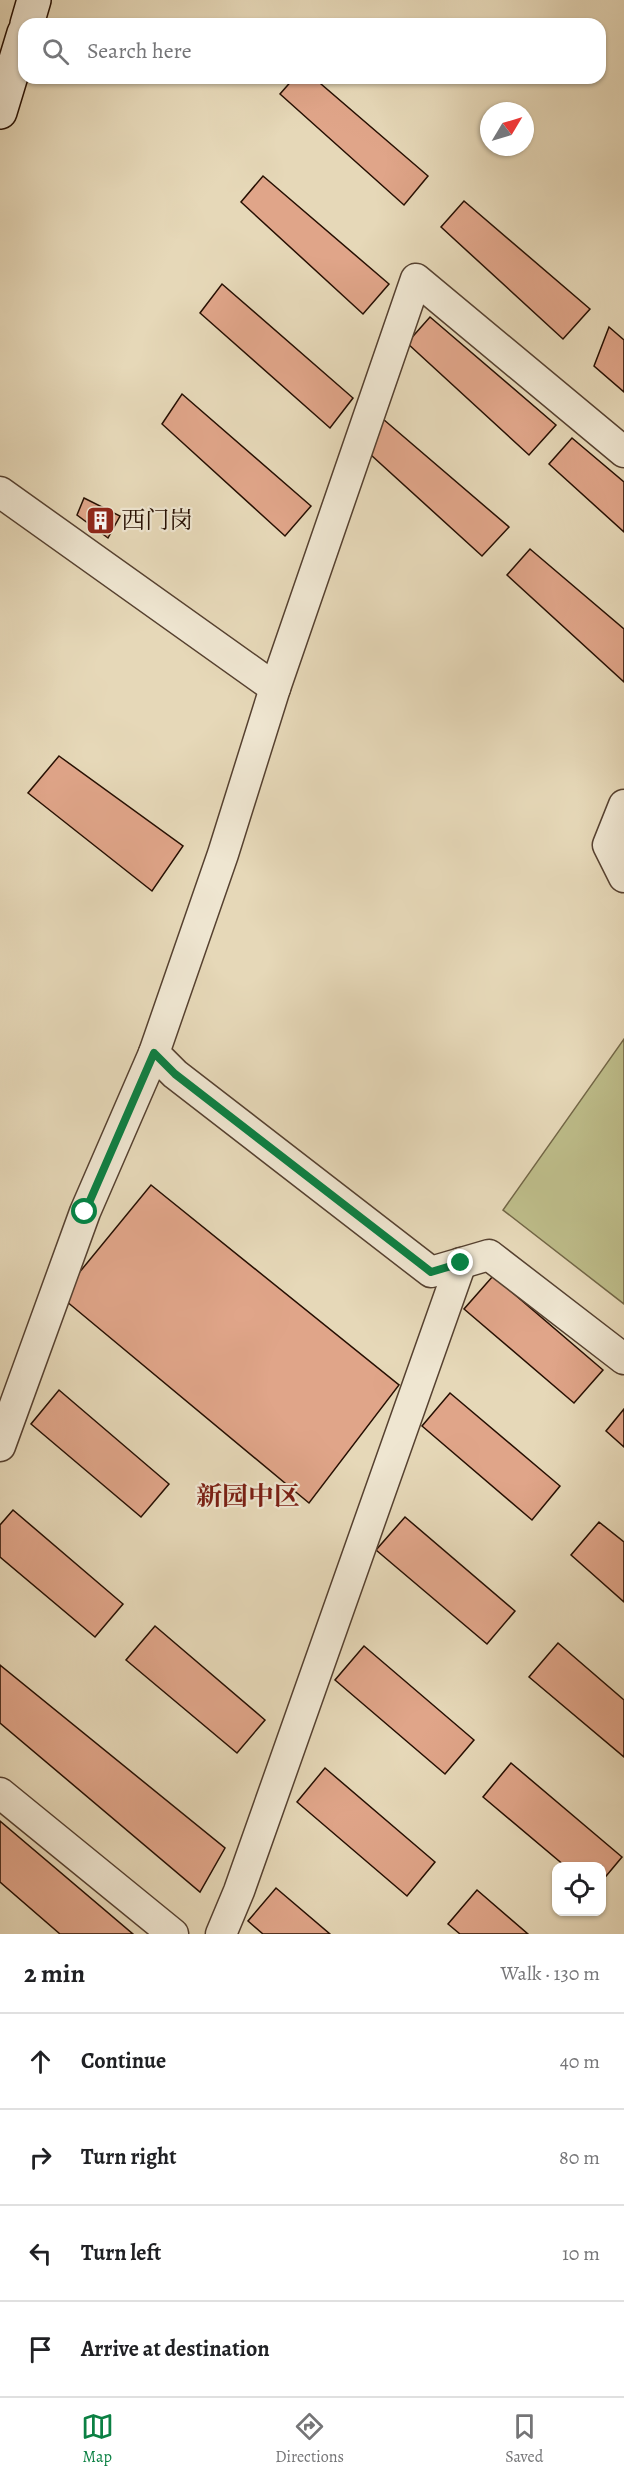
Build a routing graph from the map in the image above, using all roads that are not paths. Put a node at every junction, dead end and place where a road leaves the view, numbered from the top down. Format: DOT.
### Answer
graph roads {
  1 [pos="34,0"];
  2 [pos="29,18"];
  3 [pos="18,53"];
  4 [pos="0,112"];
  5 [pos="624,452"];
  6 [pos="0,492"];
  7 [pos="275,688"];
  8 [pos="624,805"];
  9 [pos="624,877"];
  10 [pos="154,1053"];
  11 [pos="461,1263"];
  12 [pos="624,1359"];
  13 [pos="0,1446"];
  14 [pos="0,1793"];
  15 [pos="173,1934"];
  16 [pos="222,1934"];
  1 -- 2 [label="main road"];
  3 -- 4 [label="main road"];
  5 -- 7 [label="street"];
  6 -- 7 [label="street"];
  7 -- 10 [label="street"];
  8 -- 9 [label="street"];
  10 -- 11 [label="street"];
  10 -- 13 [label="street"];
  11 -- 12 [label="street"];
  11 -- 16 [label="street"];
  14 -- 15 [label="street"];
}
